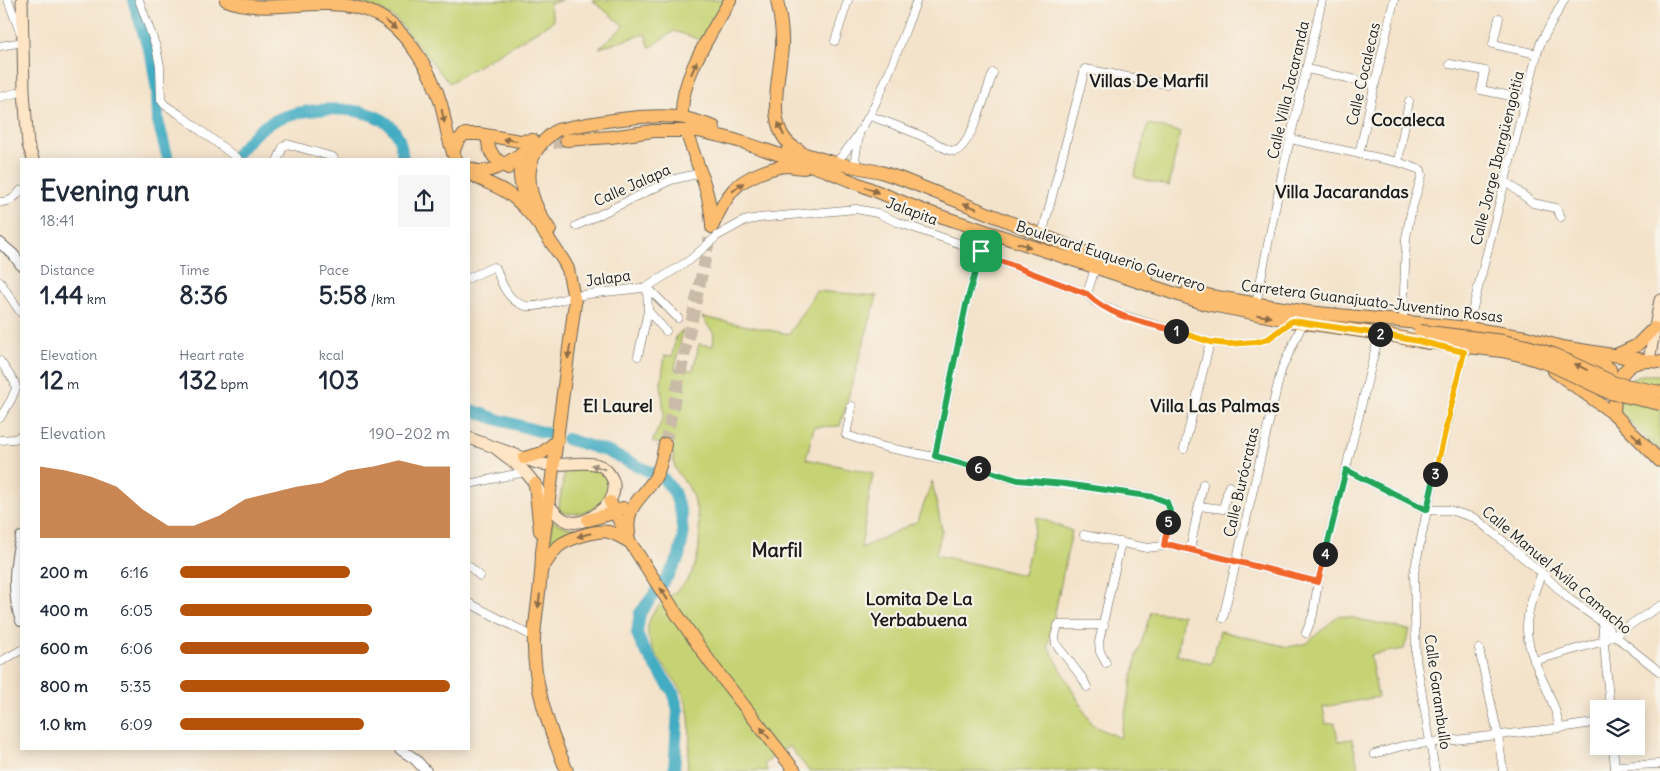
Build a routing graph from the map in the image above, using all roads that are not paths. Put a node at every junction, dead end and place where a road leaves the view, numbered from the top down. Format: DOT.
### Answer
graph roads {
  1 [pos="8,0"];
  2 [pos="22,0"];
  3 [pos="139,0"];
  4 [pos="226,0"];
  5 [pos="730,0"];
  6 [pos="777,0"];
  7 [pos="848,0"];
  8 [pos="917,0"];
  9 [pos="1322,0"];
  10 [pos="1394,0"];
  11 [pos="1564,0"];
  12 [pos="1498,18"];
  13 [pos="23,40"];
  14 [pos="835,40"];
  15 [pos="0,46"];
  16 [pos="1537,54"];
  17 [pos="1450,64"];
  18 [pos="1306,69"];
  19 [pos="993,73"];
  20 [pos="1166,84"];
  21 [pos="1375,84"];
  22 [pos="24,91"];
  23 [pos="0,97"];
  24 [pos="1526,99"];
  25 [pos="1409,101"];
  26 [pos="682,114"];
  27 [pos="870,116"];
  28 [pos="714,127"];
  29 [pos="859,131"];
  30 [pos="487,136"];
  31 [pos="688,137"];
  32 [pos="1290,139"];
  33 [pos="529,146"];
  34 [pos="1359,154"];
  35 [pos="455,156"];
  36 [pos="33,158"];
  37 [pos="236,158"];
  38 [pos="278,158"];
  39 [pos="334,158"];
  40 [pos="817,158"];
  41 [pos="1398,162"];
  42 [pos="505,164"];
  43 [pos="831,167"];
  44 [pos="470,168"];
  45 [pos="861,169"];
  46 [pos="470,173"];
  47 [pos="701,173"];
  48 [pos="1505,181"];
  49 [pos="520,184"];
  50 [pos="20,191"];
  51 [pos="0,202"];
  52 [pos="529,213"];
  53 [pos="1561,217"];
  54 [pos="576,226"];
  55 [pos="986,232"];
  56 [pos="1042,235"];
  57 [pos="0,243"];
  58 [pos="981,251"];
  59 [pos="0,253"];
  60 [pos="17,256"];
  61 [pos="1095,268"];
  62 [pos="470,276"];
  63 [pos="0,282"];
  64 [pos="647,287"];
  65 [pos="1087,294"];
  66 [pos="575,299"];
  67 [pos="1660,300"];
  68 [pos="1256,304"];
  69 [pos="648,311"];
  70 [pos="20,312"];
  71 [pos="1350,316"];
  72 [pos="678,318"];
  73 [pos="1403,321"];
  74 [pos="1298,322"];
  75 [pos="1468,328"];
  76 [pos="1654,328"];
  77 [pos="666,331"];
  78 [pos="1378,334"];
  79 [pos="1419,336"];
  80 [pos="1210,342"];
  81 [pos="1562,347"];
  82 [pos="1464,352"];
  83 [pos="1616,355"];
  84 [pos="638,356"];
  85 [pos="1651,360"];
  86 [pos="0,361"];
  87 [pos="1542,366"];
  88 [pos="1660,392"];
  89 [pos="1660,404"];
  90 [pos="852,406"];
  91 [pos="1614,414"];
  92 [pos="0,418"];
  93 [pos="20,437"];
  94 [pos="470,438"];
  95 [pos="0,440"];
  96 [pos="558,440"];
  97 [pos="665,444"];
  98 [pos="494,447"];
  99 [pos="1184,449"];
  100 [pos="935,456"];
  101 [pos="524,458"];
  102 [pos="1660,461"];
  103 [pos="554,466"];
  104 [pos="1346,470"];
  105 [pos="525,472"];
  106 [pos="470,484"];
  107 [pos="535,484"];
  108 [pos="1203,484"];
  109 [pos="1230,486"];
  110 [pos="635,501"];
  111 [pos="549,506"];
  112 [pos="1199,506"];
  113 [pos="613,507"];
  114 [pos="1427,510"];
  115 [pos="588,520"];
  116 [pos="1084,535"];
  117 [pos="630,542"];
  118 [pos="1121,542"];
  119 [pos="20,543"];
  120 [pos="1167,546"];
  121 [pos="1190,550"];
  122 [pos="542,552"];
  123 [pos="1236,563"];
  124 [pos="470,567"];
  125 [pos="542,568"];
  126 [pos="1542,573"];
  127 [pos="480,576"];
  128 [pos="1318,582"];
  129 [pos="470,604"];
  130 [pos="1660,606"];
  131 [pos="20,618"];
  132 [pos="1223,618"];
  133 [pos="1602,622"];
  134 [pos="1104,625"];
  135 [pos="1306,633"];
  136 [pos="1614,635"];
  137 [pos="534,637"];
  138 [pos="1604,641"];
  139 [pos="1479,649"];
  140 [pos="20,650"];
  141 [pos="4,656"];
  142 [pos="1534,660"];
  143 [pos="0,662"];
  144 [pos="1106,663"];
  145 [pos="1660,672"];
  146 [pos="1087,687"];
  147 [pos="1609,700"];
  148 [pos="1590,723"];
  149 [pos="1560,728"];
  150 [pos="1498,735"];
  151 [pos="1430,742"];
  152 [pos="401,750"];
  153 [pos="1374,754"];
  154 [pos="1614,755"];
  155 [pos="1660,764"];
  156 [pos="1615,769"];
  157 [pos="426,771"];
  158 [pos="567,771"];
  159 [pos="795,771"];
  160 [pos="1435,771"];
  161 [pos="1503,771"];
  1 -- 13 [label="street"];
  2 -- 13 [label="main road"];
  3 -- 37 [label="street"];
  4 -- 35 [label="main road, one-way"];
  26 -- 5 [label="main road, one-way"];
  40 -- 6 [label="main road, one-way"];
  7 -- 14 [label="street"];
  8 -- 27 [label="street"];
  9 -- 18 [label="street, Calle Villa Jacaranda"];
  10 -- 21 [label="street, Calle Cocalecas"];
  11 -- 16 [label="street, Calle Jorge Ibargüengoitia"];
  12 -- 16 [label="street"];
  13 -- 15 [label="street"];
  13 -- 22 [label="main road"];
  16 -- 24 [label="street, Calle Jorge Ibargüengoitia"];
  17 -- 24 [label="street"];
  18 -- 21 [label="street"];
  18 -- 32 [label="street, Calle Villa Jacaranda"];
  19 -- 27 [label="street"];
  20 -- 56 [label="street"];
  21 -- 34 [label="street, Calle Cocalecas"];
  22 -- 23 [label="street"];
  22 -- 36 [label="main road"];
  24 -- 48 [label="street, Calle Jorge Ibargüengoitia"];
  25 -- 41 [label="street"];
  27 -- 29 [label="street"];
  28 -- 40 [label="main road, Boulevard Euquerio Guerrero"];
  28 -- 43 [label="main road, Boulevard Euquerio Guerrero"];
  28 -- 66 [label="main road"];
  29 -- 43 [label="street"];
  29 -- 45 [label="street"];
  33 -- 30 [label="main road, one-way"];
  30 -- 35 [label="main road"];
  30 -- 42 [label="main road"];
  31 -- 47 [label="main road"];
  32 -- 34 [label="street"];
  32 -- 68 [label="street, Calle Villa Jacaranda"];
  33 -- 42 [label="main road"];
  33 -- 49 [label="main road"];
  34 -- 41 [label="street"];
  38 -- 39 [label="street"];
  40 -- 43 [label="main road, Carretera Guanajuato-Juventino Rosas"];
  41 -- 73 [label="street"];
  42 -- 44 [label="main road"];
  42 -- 49 [label="main road"];
  43 -- 45 [label="main road, Carretera Guanajuato-Juventino Rosas"];
  47 -- 43 [label="main road, one-way"];
  43 -- 55 [label="main road, Boulevard Euquerio Guerrero, one-way"];
  56 -- 45 [label="main road, Carretera Guanajuato-Juventino Rosas, one-way"];
  46 -- 52 [label="main road"];
  47 -- 54 [label="street, Calle Jalapa"];
  48 -- 53 [label="street"];
  48 -- 75 [label="street, Calle Jorge Ibargüengoitia"];
  49 -- 52 [label="main road"];
  50 -- 51 [label="street"];
  52 -- 66 [label="main road"];
  55 -- 58 [label="street"];
  55 -- 61 [label="main road, Boulevard Euquerio Guerrero, one-way"];
  56 -- 68 [label="main road, Carretera Guanajuato-Juventino Rosas"];
  57 -- 60 [label="street"];
  58 -- 64 [label="street, Jalapita"];
  58 -- 65 [label="street, Jalapita"];
  58 -- 100 [label="street"];
  59 -- 60 [label="street"];
  61 -- 65 [label="street"];
  61 -- 74 [label="main road, Boulevard Euquerio Guerrero, one-way"];
  62 -- 66 [label="street, Jalapa"];
  63 -- 70 [label="street"];
  64 -- 66 [label="street, Jalapa"];
  64 -- 69 [label="street"];
  64 -- 72 [label="street"];
  65 -- 80 [label="street, Jalapita"];
  66 -- 96 [label="main road, one-way"];
  67 -- 76 [label="main road"];
  68 -- 71 [label="main road, Carretera Guanajuato-Juventino Rosas"];
  69 -- 77 [label="street"];
  69 -- 84 [label="street"];
  71 -- 73 [label="main road, Carretera Guanajuato-Juventino Rosas"];
  71 -- 79 [label="main road"];
  73 -- 75 [label="main road, Carretera Guanajuato-Juventino Rosas"];
  74 -- 78 [label="main road, Boulevard Euquerio Guerrero"];
  74 -- 80 [label="street, Jalapita"];
  74 -- 123 [label="street, Calle Burócratas"];
  75 -- 81 [label="main road, Carretera Guanajuato-Juventino Rosas"];
  76 -- 83 [label="main road"];
  76 -- 85 [label="main road"];
  78 -- 79 [label="main road, Boulevard Euquerio Guerrero"];
  78 -- 104 [label="street"];
  79 -- 82 [label="main road, Boulevard Euquerio Guerrero"];
  88 -- 79 [label="main road, one-way, bridge"];
  79 -- 89 [label="main road, bridge"];
  80 -- 99 [label="street"];
  81 -- 83 [label="main road, Carretera Guanajuato-Juventino Rosas"];
  81 -- 87 [label="main road"];
  82 -- 87 [label="main road, Boulevard Euquerio Guerrero"];
  82 -- 114 [label="street, Calle Garambullo"];
  83 -- 85 [label="main road, Carretera Guanajuato-Juventino Rosas"];
  85 -- 91 [label="main road"];
  86 -- 92 [label="street"];
  87 -- 91 [label="main road, Boulevard Euquerio Guerrero"];
  90 -- 100 [label="street"];
  91 -- 102 [label="main road, Boulevard Euquerio Guerrero, one-way"];
  93 -- 95 [label="street"];
  94 -- 98 [label="main road"];
  96 -- 101 [label="main road"];
  96 -- 103 [label="main road"];
  97 -- 110 [label="main road"];
  98 -- 101 [label="main road"];
  98 -- 105 [label="main road"];
  100 -- 120 [label="street"];
  101 -- 103 [label="main road"];
  103 -- 111 [label="main road"];
  113 -- 103 [label="main road, one-way"];
  104 -- 114 [label="street, Calle Manuel Ávila Camacho"];
  104 -- 128 [label="street"];
  105 -- 106 [label="street"];
  105 -- 107 [label="main road"];
  107 -- 111 [label="main road"];
  107 -- 122 [label="main road"];
  108 -- 112 [label="street"];
  109 -- 112 [label="street"];
  110 -- 113 [label="main road"];
  110 -- 117 [label="main road"];
  111 -- 115 [label="main road"];
  111 -- 122 [label="main road"];
  112 -- 121 [label="street"];
  113 -- 115 [label="main road"];
  113 -- 117 [label="main road"];
  114 -- 126 [label="street, Calle Manuel Ávila Camacho"];
  114 -- 151 [label="street, Calle Garambullo"];
  116 -- 118 [label="street"];
  117 -- 125 [label="main road, one-way"];
  159 -- 117 [label="main road, one-way"];
  118 -- 120 [label="street"];
  118 -- 134 [label="street"];
  119 -- 131 [label="street"];
  120 -- 121 [label="street"];
  121 -- 123 [label="street"];
  122 -- 125 [label="main road"];
  123 -- 128 [label="street"];
  123 -- 132 [label="street, Calle Burócratas"];
  124 -- 127 [label="street"];
  125 -- 137 [label="main road, one-way"];
  126 -- 133 [label="street, Calle Manuel Ávila Camacho"];
  126 -- 142 [label="street"];
  128 -- 135 [label="street"];
  129 -- 137 [label="street"];
  130 -- 136 [label="street"];
  133 -- 136 [label="street, Calle Manuel Ávila Camacho"];
  133 -- 138 [label="street"];
  134 -- 144 [label="street"];
  134 -- 146 [label="street"];
  136 -- 138 [label="street"];
  136 -- 145 [label="street, Calle Manuel Ávila Camacho"];
  137 -- 158 [label="main road"];
  138 -- 142 [label="street"];
  138 -- 147 [label="street"];
  139 -- 150 [label="street"];
  140 -- 141 [label="street"];
  141 -- 143 [label="street"];
  142 -- 149 [label="street"];
  148 -- 149 [label="street"];
  149 -- 150 [label="street"];
  150 -- 151 [label="street"];
  150 -- 161 [label="street"];
  151 -- 153 [label="street"];
  151 -- 160 [label="street, Calle Garambullo"];
  152 -- 157 [label="street"];
  154 -- 156 [label="street"];
  155 -- 156 [label="street"];
}
